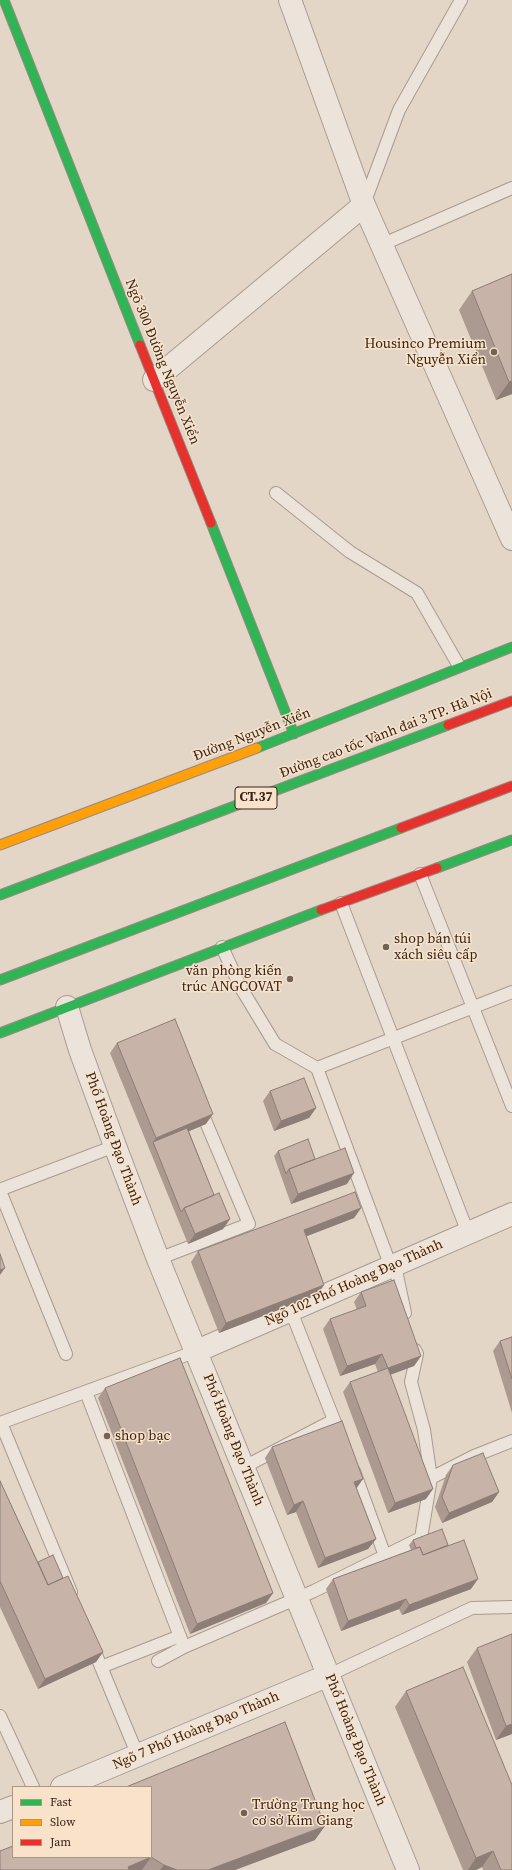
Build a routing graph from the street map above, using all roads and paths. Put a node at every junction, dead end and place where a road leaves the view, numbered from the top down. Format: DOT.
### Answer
graph roads {
  1 [pos="4,0"];
  2 [pos="290,0"];
  3 [pos="461,0"];
  4 [pos="512,188"];
  5 [pos="364,205"];
  6 [pos="381,245"];
  7 [pos="154,380"];
  8 [pos="276,493"];
  9 [pos="512,539"];
  10 [pos="512,646"];
  11 [pos="459,666"];
  12 [pos="512,701"];
  13 [pos="294,734"];
  14 [pos="512,786"];
  15 [pos="148,828"];
  16 [pos="512,840"];
  17 [pos="0,845"];
  18 [pos="420,874"];
  19 [pos="0,885"];
  20 [pos="0,895"];
  21 [pos="341,903"];
  22 [pos="222,947"];
  23 [pos="0,980"];
  24 [pos="512,992"];
  25 [pos="68,1007"];
  26 [pos="473,1007"];
  27 [pos="0,1033"];
  28 [pos="393,1038"];
  29 [pos="317,1068"];
  30 [pos="195,1096"];
  31 [pos="512,1106"];
  32 [pos="115,1146"];
  33 [pos="512,1214"];
  34 [pos="468,1233"];
  35 [pos="158,1259"];
  36 [pos="393,1266"];
  37 [pos="291,1311"];
  38 [pos="408,1326"];
  39 [pos="412,1340"];
  40 [pos="197,1352"];
  41 [pos="66,1354"];
  42 [pos="86,1392"];
  43 [pos="334,1420"];
  44 [pos="1,1423"];
  45 [pos="512,1441"];
  46 [pos="345,1449"];
  47 [pos="350,1463"];
  48 [pos="244,1466"];
  49 [pos="431,1478"];
  50 [pos="386,1556"];
  51 [pos="297,1598"];
  52 [pos="75,1602"];
  53 [pos="512,1606"];
  54 [pos="87,1631"];
  55 [pos="182,1641"];
  56 [pos="158,1661"];
  57 [pos="101,1667"];
  58 [pos="329,1675"];
  59 [pos="0,1716"];
  60 [pos="138,1756"];
  61 [pos="33,1786"];
  62 [pos="64,1786"];
  63 [pos="12,1807"];
  64 [pos="0,1812"];
  65 [pos="408,1870"];
  1 -- 7 [label="main road, Ngõ 300 Đường Nguyễn Xiển"];
  2 -- 5 [label="street"];
  3 -- 5 [label="lane"];
  4 -- 6 [label="lane"];
  5 -- 6 [label="street"];
  5 -- 7 [label="street"];
  6 -- 9 [label="street"];
  7 -- 13 [label="main road, Ngõ 300 Đường Nguyễn Xiển"];
  8 -- 11 [label="lane"];
  10 -- 11 [label="main road, Đường Nguyễn Xiển"];
  11 -- 13 [label="main road, Đường Nguyễn Xiển"];
  12 -- 20 [label="main road, Đường cao tốc Vành đai 3 TP. Hà Nội / CT.37"];
  13 -- 17 [label="main road, Đường Nguyễn Xiển"];
  14 -- 23 [label="main road"];
  15 -- 19 [label="main road"];
  16 -- 18 [label="main road"];
  18 -- 21 [label="main road"];
  18 -- 26 [label="lane"];
  21 -- 22 [label="main road"];
  21 -- 28 [label="lane"];
  22 -- 25 [label="main road"];
  22 -- 29 [label="lane"];
  24 -- 26 [label="lane"];
  25 -- 27 [label="main road"];
  25 -- 32 [label="street, Phố Hoàng Đạo Thành"];
  26 -- 28 [label="lane"];
  26 -- 31 [label="lane"];
  28 -- 29 [label="lane"];
  28 -- 34 [label="lane"];
  29 -- 36 [label="lane"];
  30 -- 35 [label="lane"];
  32 -- 35 [label="street, Phố Hoàng Đạo Thành"];
  32 -- 41 [label="lane"];
  33 -- 34 [label="street, Ngõ 102 Phố Hoàng Đạo Thành"];
  34 -- 36 [label="street, Ngõ 102 Phố Hoàng Đạo Thành"];
  35 -- 40 [label="street, Phố Hoàng Đạo Thành"];
  36 -- 37 [label="street, Ngõ 102 Phố Hoàng Đạo Thành"];
  36 -- 38 [label="lane"];
  37 -- 40 [label="street, Ngõ 102 Phố Hoàng Đạo Thành"];
  37 -- 43 [label="lane"];
  39 -- 49 [label="lane"];
  40 -- 42 [label="lane"];
  40 -- 48 [label="street, Phố Hoàng Đạo Thành"];
  42 -- 44 [label="lane"];
  42 -- 55 [label="lane"];
  43 -- 46 [label="lane"];
  43 -- 48 [label="lane"];
  44 -- 52 [label="lane"];
  45 -- 49 [label="lane"];
  47 -- 50 [label="lane"];
  48 -- 51 [label="street, Phố Hoàng Đạo Thành"];
  49 -- 50 [label="lane"];
  50 -- 51 [label="lane"];
  51 -- 55 [label="lane"];
  51 -- 58 [label="street, Phố Hoàng Đạo Thành"];
  53 -- 58 [label="lane"];
  54 -- 57 [label="lane"];
  55 -- 56 [label="lane"];
  55 -- 57 [label="lane"];
  57 -- 60 [label="lane"];
  58 -- 60 [label="street, Ngõ 7 Phố Hoàng Đạo Thành"];
  58 -- 65 [label="street, Phố Hoàng Đạo Thành"];
  59 -- 61 [label="lane"];
  60 -- 62 [label="street, Ngõ 7 Phố Hoàng Đạo Thành"];
  63 -- 64 [label="street"];
}
